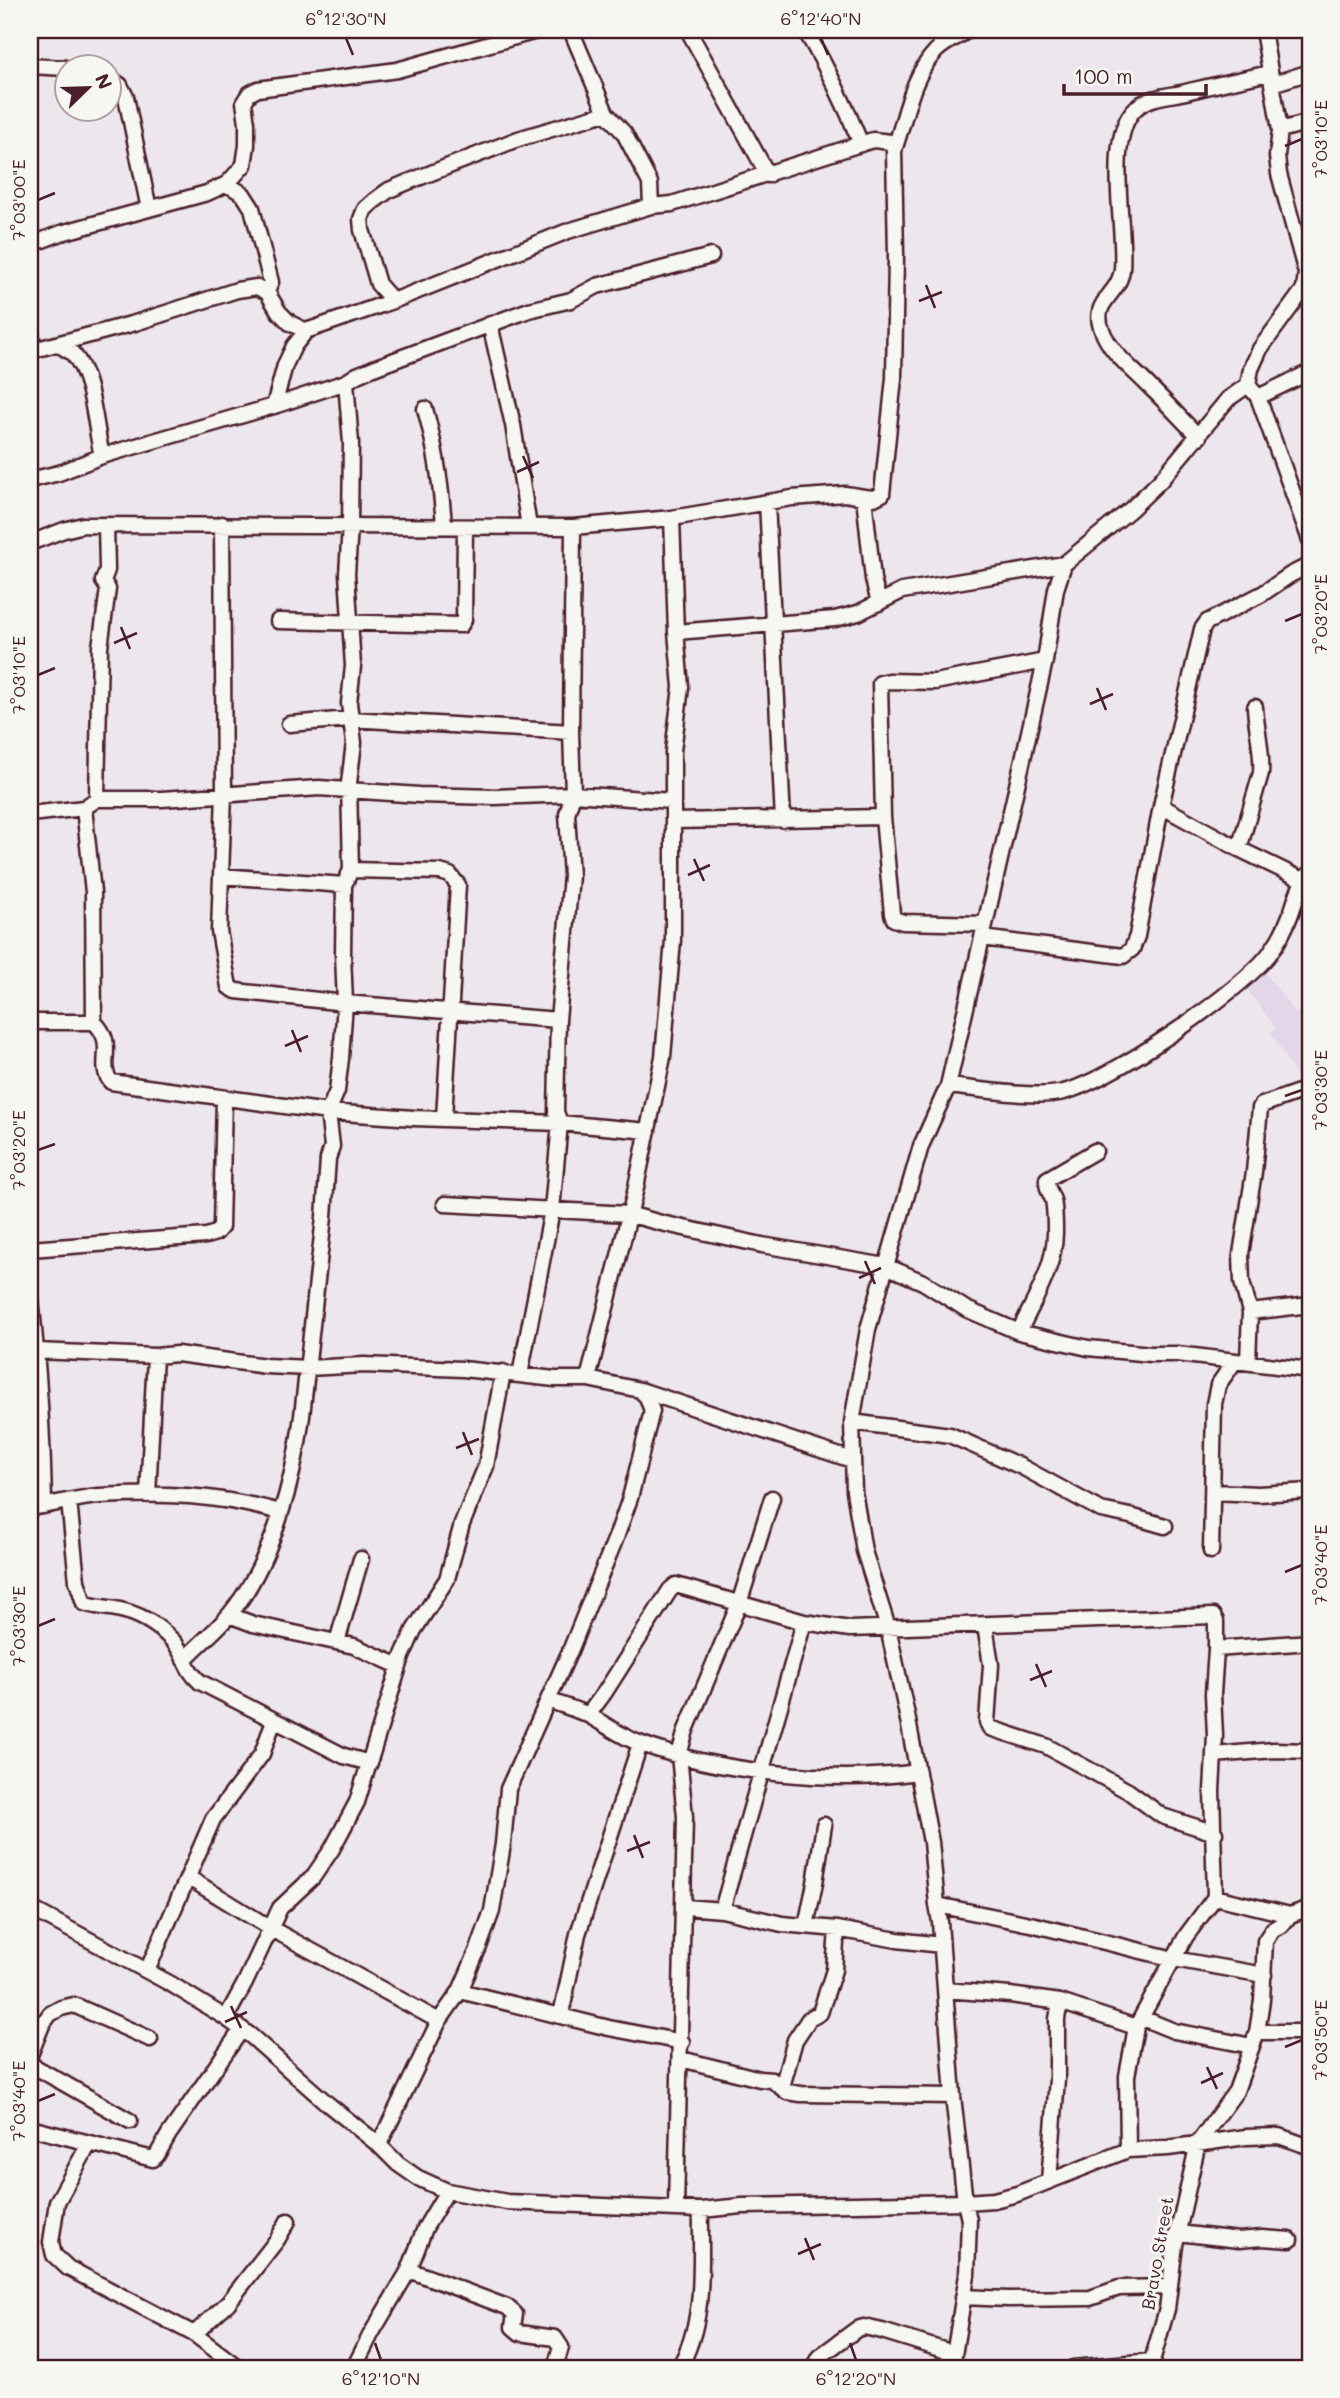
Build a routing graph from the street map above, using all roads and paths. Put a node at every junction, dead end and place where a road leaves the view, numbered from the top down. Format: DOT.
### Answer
graph roads {
  1 [pos="540,30"];
  2 [pos="571,30"];
  3 [pos="688,30"];
  4 [pos="805,30"];
  5 [pos="934,30"];
  6 [pos="968,30"];
  7 [pos="1263,30"];
  8 [pos="943,45"];
  9 [pos="30,66"];
  10 [pos="52,67"];
  11 [pos="1310,72"];
  12 [pos="1271,79"];
  13 [pos="122,89"];
  14 [pos="606,113"];
  15 [pos="1310,122"];
  16 [pos="1280,130"];
  17 [pos="861,144"];
  18 [pos="894,150"];
  19 [pos="768,174"];
  20 [pos="227,184"];
  21 [pos="651,206"];
  22 [pos="149,209"];
  23 [pos="30,245"];
  24 [pos="711,256"];
  25 [pos="267,292"];
  26 [pos="393,301"];
  27 [pos="490,324"];
  28 [pos="30,331"];
  29 [pos="306,331"];
  30 [pos="58,344"];
  31 [pos="32,350"];
  32 [pos="1310,372"];
  33 [pos="346,382"];
  34 [pos="1248,385"];
  35 [pos="1258,397"];
  36 [pos="274,406"];
  37 [pos="425,409"];
  38 [pos="1199,437"];
  39 [pos="102,456"];
  40 [pos="30,480"];
  41 [pos="864,497"];
  42 [pos="767,502"];
  43 [pos="672,518"];
  44 [pos="222,524"];
  45 [pos="106,525"];
  46 [pos="444,525"];
  47 [pos="350,526"];
  48 [pos="529,527"];
  49 [pos="573,527"];
  50 [pos="465,528"];
  51 [pos="1310,540"];
  52 [pos="30,543"];
  53 [pos="1064,564"];
  54 [pos="1310,565"];
  55 [pos="879,603"];
  56 [pos="278,621"];
  57 [pos="349,621"];
  58 [pos="774,623"];
  59 [pos="676,632"];
  60 [pos="1045,661"];
  61 [pos="1255,707"];
  62 [pos="350,719"];
  63 [pos="289,724"];
  64 [pos="571,732"];
  65 [pos="349,790"];
  66 [pos="224,794"];
  67 [pos="573,794"];
  68 [pos="97,800"];
  69 [pos="672,801"];
  70 [pos="1161,806"];
  71 [pos="84,808"];
  72 [pos="30,814"];
  73 [pos="883,817"];
  74 [pos="783,820"];
  75 [pos="674,821"];
  76 [pos="1239,849"];
  77 [pos="351,870"];
  78 [pos="221,876"];
  79 [pos="1307,877"];
  80 [pos="344,885"];
  81 [pos="983,931"];
  82 [pos="345,1003"];
  83 [pos="452,1012"];
  84 [pos="558,1020"];
  85 [pos="30,1022"];
  86 [pos="94,1022"];
  87 [pos="948,1086"];
  88 [pos="1310,1088"];
  89 [pos="224,1098"];
  90 [pos="328,1112"];
  91 [pos="444,1118"];
  92 [pos="560,1123"];
  93 [pos="649,1131"];
  94 [pos="1095,1151"];
  95 [pos="445,1204"];
  96 [pos="552,1209"];
  97 [pos="628,1214"];
  98 [pos="30,1248"];
  99 [pos="886,1266"];
  100 [pos="30,1296"];
  101 [pos="1310,1305"];
  102 [pos="1250,1312"];
  103 [pos="1019,1332"];
  104 [pos="35,1353"];
  105 [pos="155,1356"];
  106 [pos="1242,1361"];
  107 [pos="308,1368"];
  108 [pos="1310,1370"];
  109 [pos="503,1373"];
  110 [pos="520,1375"];
  111 [pos="588,1379"];
  112 [pos="640,1390"];
  113 [pos="852,1422"];
  114 [pos="852,1460"];
  115 [pos="1310,1491"];
  116 [pos="1213,1492"];
  117 [pos="148,1495"];
  118 [pos="772,1498"];
  119 [pos="69,1501"];
  120 [pos="37,1507"];
  121 [pos="280,1512"];
  122 [pos="1165,1526"];
  123 [pos="1211,1551"];
  124 [pos="361,1559"];
  125 [pos="739,1604"];
  126 [pos="229,1615"];
  127 [pos="803,1622"];
  128 [pos="985,1625"];
  129 [pos="888,1628"];
  130 [pos="337,1642"];
  131 [pos="1310,1642"];
  132 [pos="1216,1649"];
  133 [pos="184,1660"];
  134 [pos="399,1666"];
  135 [pos="548,1700"];
  136 [pos="588,1715"];
  137 [pos="274,1720"];
  138 [pos="640,1744"];
  139 [pos="1310,1751"];
  140 [pos="679,1755"];
  141 [pos="1214,1755"];
  142 [pos="370,1763"];
  143 [pos="918,1772"];
  144 [pos="761,1773"];
  145 [pos="824,1825"];
  146 [pos="1215,1833"];
  147 [pos="189,1878"];
  148 [pos="1215,1897"];
  149 [pos="937,1905"];
  150 [pos="685,1907"];
  151 [pos="30,1908"];
  152 [pos="1310,1908"];
  153 [pos="722,1910"];
  154 [pos="1290,1915"];
  155 [pos="806,1926"];
  156 [pos="270,1928"];
  157 [pos="838,1929"];
  158 [pos="941,1945"];
  159 [pos="1174,1959"];
  160 [pos="147,1970"];
  161 [pos="1264,1975"];
  162 [pos="945,1990"];
  163 [pos="460,1992"];
  164 [pos="1060,2003"];
  165 [pos="561,2015"];
  166 [pos="226,2018"];
  167 [pos="439,2021"];
  168 [pos="1139,2022"];
  169 [pos="242,2029"];
  170 [pos="1257,2032"];
  171 [pos="1310,2032"];
  172 [pos="150,2039"];
  173 [pos="682,2042"];
  174 [pos="1252,2046"];
  175 [pos="30,2055"];
  176 [pos="681,2059"];
  177 [pos="30,2064"];
  178 [pos="782,2087"];
  179 [pos="953,2096"];
  180 [pos="130,2121"];
  181 [pos="30,2128"];
  182 [pos="1198,2143"];
  183 [pos="89,2144"];
  184 [pos="379,2145"];
  185 [pos="1310,2147"];
  186 [pos="1128,2150"];
  187 [pos="1049,2181"];
  188 [pos="447,2191"];
  189 [pos="965,2202"];
  190 [pos="676,2208"];
  191 [pos="701,2210"];
  192 [pos="288,2221"];
  193 [pos="1178,2233"];
  194 [pos="1290,2240"];
  195 [pos="409,2270"];
  196 [pos="1169,2287"];
  197 [pos="963,2297"];
  198 [pos="194,2334"];
  199 [pos="953,2361"];
  200 [pos="1154,2365"];
  201 [pos="239,2368"];
  202 [pos="354,2368"];
  203 [pos="555,2368"];
  204 [pos="679,2368"];
  205 [pos="813,2368"];
  206 [pos="1073,2368"];
  1 -- 20 [label="street"];
  2 -- 14 [label="street"];
  3 -- 19 [label="street"];
  4 -- 17 [label="street"];
  5 -- 8 [label="street"];
  6 -- 8 [label="street"];
  7 -- 12 [label="street"];
  8 -- 18 [label="street"];
  9 -- 10 [label="street"];
  11 -- 12 [label="street"];
  12 -- 16 [label="street"];
  12 -- 38 [label="street"];
  13 -- 22 [label="street"];
  14 -- 21 [label="street"];
  14 -- 26 [label="street"];
  15 -- 16 [label="street"];
  16 -- 34 [label="street"];
  17 -- 18 [label="street"];
  17 -- 19 [label="street"];
  18 -- 41 [label="street"];
  19 -- 21 [label="street"];
  20 -- 22 [label="street"];
  20 -- 25 [label="street"];
  21 -- 26 [label="street"];
  22 -- 23 [label="street"];
  24 -- 27 [label="street"];
  25 -- 29 [label="street"];
  25 -- 30 [label="street"];
  26 -- 29 [label="street"];
  27 -- 33 [label="street"];
  27 -- 48 [label="street"];
  28 -- 31 [label="street"];
  29 -- 36 [label="street"];
  30 -- 31 [label="street"];
  30 -- 39 [label="street"];
  32 -- 35 [label="street"];
  33 -- 36 [label="street"];
  33 -- 47 [label="street"];
  34 -- 35 [label="street"];
  34 -- 38 [label="street"];
  35 -- 51 [label="street"];
  36 -- 39 [label="street"];
  37 -- 46 [label="street"];
  38 -- 53 [label="street"];
  39 -- 40 [label="street"];
  41 -- 42 [label="street"];
  41 -- 55 [label="street"];
  42 -- 43 [label="street"];
  42 -- 58 [label="street"];
  43 -- 49 [label="street"];
  43 -- 59 [label="street"];
  44 -- 45 [label="street"];
  44 -- 47 [label="street"];
  44 -- 66 [label="street"];
  45 -- 52 [label="street"];
  45 -- 68 [label="street"];
  46 -- 47 [label="street"];
  46 -- 50 [label="street"];
  47 -- 57 [label="street"];
  48 -- 49 [label="street"];
  48 -- 50 [label="street"];
  49 -- 64 [label="street"];
  50 -- 57 [label="street"];
  53 -- 55 [label="street"];
  53 -- 60 [label="street"];
  54 -- 70 [label="street"];
  55 -- 58 [label="street"];
  56 -- 57 [label="street"];
  57 -- 62 [label="street"];
  58 -- 59 [label="street"];
  58 -- 74 [label="street"];
  59 -- 69 [label="street"];
  60 -- 73 [label="street"];
  60 -- 81 [label="street"];
  61 -- 76 [label="street"];
  62 -- 63 [label="street"];
  62 -- 64 [label="street"];
  62 -- 65 [label="street"];
  64 -- 67 [label="street"];
  65 -- 66 [label="street"];
  65 -- 67 [label="street"];
  65 -- 77 [label="street"];
  66 -- 68 [label="street"];
  66 -- 78 [label="street"];
  67 -- 69 [label="street"];
  67 -- 84 [label="street"];
  68 -- 71 [label="street"];
  69 -- 75 [label="street"];
  70 -- 76 [label="street"];
  70 -- 81 [label="street"];
  71 -- 72 [label="street"];
  71 -- 86 [label="street"];
  73 -- 74 [label="street"];
  73 -- 81 [label="street"];
  74 -- 75 [label="street"];
  75 -- 93 [label="street"];
  76 -- 79 [label="street"];
  77 -- 80 [label="street"];
  77 -- 83 [label="street"];
  78 -- 80 [label="street"];
  78 -- 82 [label="street"];
  79 -- 87 [label="street"];
  80 -- 82 [label="street"];
  81 -- 87 [label="street"];
  82 -- 83 [label="street"];
  82 -- 90 [label="street"];
  83 -- 84 [label="street"];
  83 -- 91 [label="street"];
  84 -- 92 [label="street"];
  85 -- 86 [label="street"];
  86 -- 89 [label="street"];
  87 -- 99 [label="street"];
  88 -- 102 [label="street"];
  89 -- 90 [label="street"];
  89 -- 98 [label="street"];
  90 -- 91 [label="street"];
  90 -- 107 [label="street"];
  91 -- 92 [label="street"];
  92 -- 93 [label="street"];
  92 -- 96 [label="street"];
  93 -- 97 [label="street"];
  94 -- 103 [label="street"];
  95 -- 96 [label="street"];
  96 -- 97 [label="street"];
  96 -- 110 [label="street"];
  97 -- 99 [label="street"];
  97 -- 111 [label="street"];
  99 -- 103 [label="street"];
  99 -- 113 [label="street"];
  100 -- 104 [label="street"];
  101 -- 102 [label="street"];
  102 -- 106 [label="street"];
  103 -- 106 [label="street"];
  104 -- 105 [label="street"];
  104 -- 120 [label="street"];
  105 -- 107 [label="street"];
  105 -- 117 [label="street"];
  106 -- 108 [label="street"];
  106 -- 116 [label="street"];
  107 -- 109 [label="street"];
  107 -- 121 [label="street"];
  109 -- 110 [label="street"];
  109 -- 134 [label="street"];
  110 -- 111 [label="street"];
  111 -- 112 [label="street"];
  112 -- 114 [label="street"];
  112 -- 135 [label="street"];
  113 -- 114 [label="street"];
  113 -- 122 [label="street"];
  114 -- 129 [label="street"];
  115 -- 116 [label="street"];
  116 -- 123 [label="street"];
  117 -- 119 [label="street"];
  117 -- 121 [label="street"];
  118 -- 125 [label="street"];
  119 -- 120 [label="street"];
  119 -- 133 [label="street"];
  121 -- 126 [label="street"];
  124 -- 130 [label="street"];
  125 -- 127 [label="street"];
  125 -- 136 [label="street"];
  125 -- 140 [label="street"];
  126 -- 130 [label="street"];
  126 -- 133 [label="street"];
  127 -- 129 [label="street"];
  127 -- 144 [label="street"];
  128 -- 129 [label="street"];
  128 -- 132 [label="street"];
  128 -- 146 [label="street"];
  129 -- 143 [label="street"];
  130 -- 134 [label="street"];
  131 -- 132 [label="street"];
  132 -- 141 [label="street"];
  133 -- 137 [label="street"];
  134 -- 142 [label="street"];
  135 -- 136 [label="street"];
  135 -- 163 [label="street"];
  136 -- 138 [label="street"];
  137 -- 142 [label="street"];
  137 -- 147 [label="street"];
  138 -- 140 [label="street"];
  138 -- 165 [label="street"];
  139 -- 141 [label="street"];
  140 -- 144 [label="street"];
  140 -- 150 [label="street"];
  141 -- 146 [label="street"];
  142 -- 156 [label="street"];
  143 -- 144 [label="street"];
  143 -- 149 [label="street"];
  144 -- 153 [label="street"];
  145 -- 155 [label="street"];
  146 -- 148 [label="street"];
  147 -- 156 [label="street"];
  147 -- 160 [label="street"];
  148 -- 154 [label="street"];
  148 -- 159 [label="street"];
  149 -- 158 [label="street"];
  149 -- 159 [label="street"];
  150 -- 153 [label="street"];
  150 -- 173 [label="street"];
  151 -- 160 [label="street"];
  152 -- 154 [label="street"];
  153 -- 155 [label="street"];
  154 -- 161 [label="street"];
  155 -- 157 [label="street"];
  156 -- 166 [label="street"];
  156 -- 167 [label="street"];
  157 -- 158 [label="street"];
  157 -- 178 [label="street"];
  158 -- 162 [label="street"];
  159 -- 161 [label="street"];
  159 -- 168 [label="street"];
  160 -- 166 [label="street"];
  161 -- 170 [label="street"];
  162 -- 164 [label="street"];
  162 -- 179 [label="street"];
  163 -- 165 [label="street"];
  163 -- 167 [label="street"];
  164 -- 168 [label="street"];
  164 -- 187 [label="street"];
  165 -- 173 [label="street"];
  166 -- 169 [label="street"];
  167 -- 184 [label="street"];
  168 -- 174 [label="street"];
  168 -- 186 [label="street"];
  169 -- 183 [label="street"];
  169 -- 184 [label="street"];
  170 -- 171 [label="street"];
  170 -- 174 [label="street"];
  172 -- 175 [label="street"];
  173 -- 176 [label="street"];
  174 -- 182 [label="street"];
  176 -- 178 [label="street"];
  176 -- 190 [label="street"];
  177 -- 180 [label="street"];
  178 -- 179 [label="street"];
  179 -- 189 [label="street"];
  181 -- 183 [label="street"];
  182 -- 185 [label="street"];
  182 -- 186 [label="street"];
  182 -- 193 [label="street, Bravo Street"];
  183 -- 198 [label="street"];
  184 -- 188 [label="street"];
  186 -- 187 [label="street"];
  187 -- 189 [label="street"];
  188 -- 190 [label="street"];
  188 -- 195 [label="street"];
  189 -- 191 [label="street"];
  189 -- 197 [label="street"];
  190 -- 191 [label="street"];
  191 -- 204 [label="street"];
  192 -- 198 [label="street"];
  193 -- 194 [label="street"];
  193 -- 196 [label="street, Bravo Street"];
  195 -- 202 [label="street"];
  195 -- 203 [label="street"];
  196 -- 197 [label="street"];
  196 -- 200 [label="street, Bravo Street"];
  197 -- 199 [label="street"];
  198 -- 201 [label="street"];
  199 -- 205 [label="street"];
  200 -- 206 [label="street"];
}
